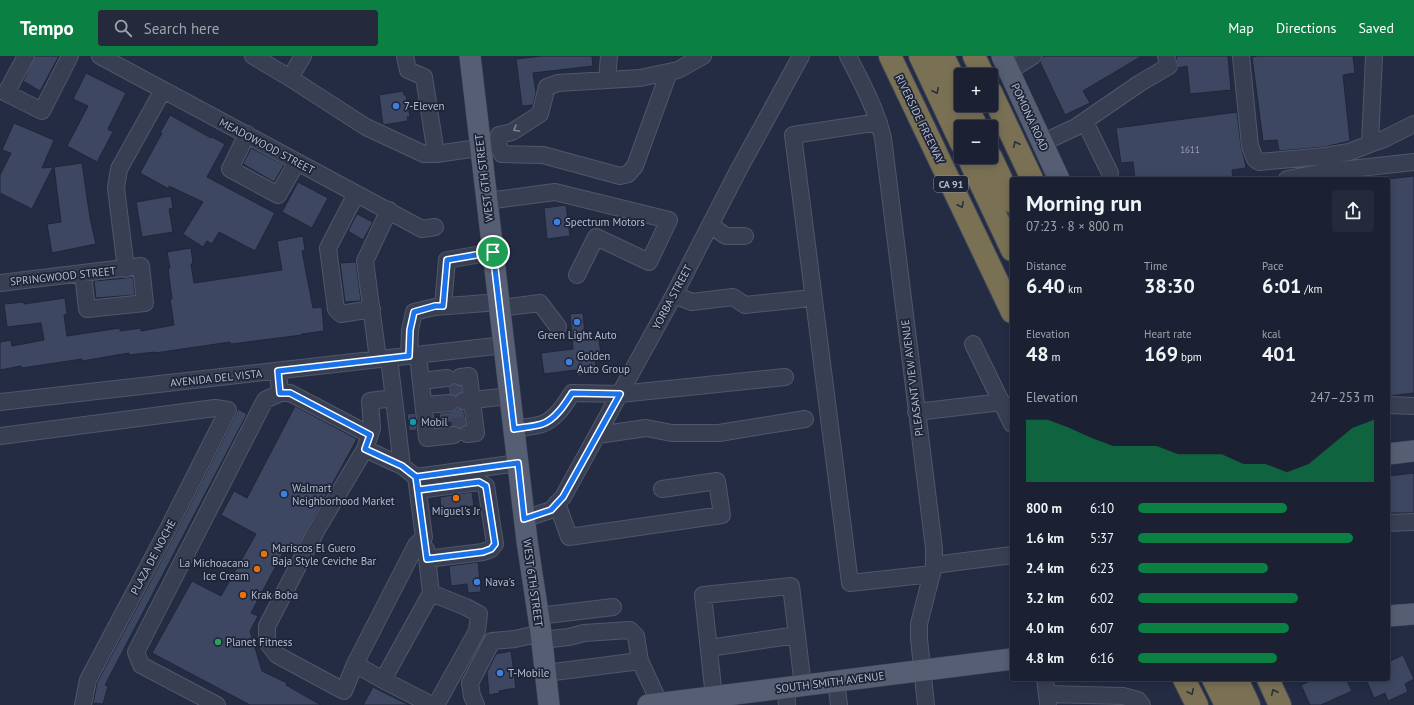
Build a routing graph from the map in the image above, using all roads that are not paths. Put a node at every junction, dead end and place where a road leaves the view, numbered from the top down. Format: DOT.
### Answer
graph roads {
  1 [pos="26,56"];
  2 [pos="70,56"];
  3 [pos="100,56"];
  4 [pos="253,56"];
  5 [pos="303,56"];
  6 [pos="405,56"];
  7 [pos="470,56"];
  8 [pos="609,56"];
  9 [pos="703,56"];
  10 [pos="848,56"];
  11 [pos="890,56"];
  12 [pos="920,56"];
  13 [pos="944,56"];
  14 [pos="974,56"];
  15 [pos="1033,56"];
  16 [pos="1166,56"];
  17 [pos="1241,56"];
  18 [pos="1374,56"];
  19 [pos="796,58"];
  20 [pos="1005,63"];
  21 [pos="980,68"];
  22 [pos="669,72"];
  23 [pos="290,78"];
  24 [pos="954,78"];
  25 [pos="607,80"];
  26 [pos="163,90"];
  27 [pos="998,107"];
  28 [pos="879,122"];
  29 [pos="1085,122"];
  30 [pos="1414,124"];
  31 [pos="954,128"];
  32 [pos="247,134"];
  33 [pos="1042,143"];
  34 [pos="1370,144"];
  35 [pos="489,146"];
  36 [pos="436,154"];
  37 [pos="297,162"];
  38 [pos="1414,162"];
  39 [pos="971,164"];
  40 [pos="994,164"];
  41 [pos="1110,173"];
  42 [pos="1351,174"];
  43 [pos="1031,177"];
  44 [pos="1058,177"];
  45 [pos="1298,177"];
  46 [pos="356,194"];
  47 [pos="1010,198"];
  48 [pos="487,201"];
  49 [pos="388,210"];
  50 [pos="710,225"];
  51 [pos="435,227"];
  52 [pos="745,236"];
  53 [pos="1010,246"];
  54 [pos="493,252"];
  55 [pos="126,268"];
  56 [pos="83,274"];
  57 [pos="577,275"];
  58 [pos="0,283"];
  59 [pos="674,295"];
  60 [pos="802,299"];
  61 [pos="500,305"];
  62 [pos="443,306"];
  63 [pos="1010,308"];
  64 [pos="372,310"];
  65 [pos="558,327"];
  66 [pos="504,344"];
  67 [pos="973,344"];
  68 [pos="413,355"];
  69 [pos="384,358"];
  70 [pos="278,371"];
  71 [pos="785,377"];
  72 [pos="459,391"];
  73 [pos="280,393"];
  74 [pos="422,393"];
  75 [pos="620,394"];
  76 [pos="510,396"];
  77 [pos="394,398"];
  78 [pos="0,402"];
  79 [pos="1002,402"];
  80 [pos="1390,406"];
  81 [pos="1414,406"];
  82 [pos="916,412"];
  83 [pos="805,419"];
  84 [pos="1010,420"];
  85 [pos="514,429"];
  86 [pos="598,435"];
  87 [pos="0,436"];
  88 [pos="367,442"];
  89 [pos="1414,451"];
  90 [pos="1390,454"];
  91 [pos="518,463"];
  92 [pos="402,466"];
  93 [pos="417,483"];
  94 [pos="662,489"];
  95 [pos="557,503"];
  96 [pos="524,519"];
  97 [pos="1414,522"];
  98 [pos="1390,523"];
  99 [pos="424,537"];
  100 [pos="1010,555"];
  101 [pos="427,559"];
  102 [pos="933,569"];
  103 [pos="431,593"];
  104 [pos="613,607"];
  105 [pos="1414,614"];
  106 [pos="1390,616"];
  107 [pos="540,630"];
  108 [pos="797,635"];
  109 [pos="709,648"];
  110 [pos="1010,659"];
  111 [pos="635,662"];
  112 [pos="355,664"];
  113 [pos="922,670"];
  114 [pos="546,674"];
  115 [pos="383,680"];
  116 [pos="1185,681"];
  117 [pos="1214,681"];
  118 [pos="1238,681"];
  119 [pos="1269,681"];
  120 [pos="836,682"];
  121 [pos="792,693"];
  122 [pos="1047,693"];
  123 [pos="714,697"];
  124 [pos="692,702"];
  125 [pos="428,704"];
  126 [pos="654,704"];
  127 [pos="83,705"];
  128 [pos="217,705"];
  129 [pos="476,705"];
  130 [pos="549,705"];
  131 [pos="839,705"];
  132 [pos="926,705"];
  133 [pos="1142,705"];
  134 [pos="1197,705"];
  135 [pos="1226,705"];
  136 [pos="1249,705"];
  137 [pos="1280,705"];
  1 -- 2 [label="street"];
  3 -- 26 [label="street, MEADOWOOD STREET"];
  4 -- 23 [label="street"];
  5 -- 23 [label="street"];
  6 -- 36 [label="street"];
  7 -- 35 [label="main road, WEST 6TH STREET"];
  8 -- 25 [label="street"];
  9 -- 22 [label="street"];
  10 -- 28 [label="street, PLEASANT VIEW AVENUE"];
  11 -- 63 [label="highway, RIVERSIDE FREEWAY / CA 91, one-way"];
  12 -- 31 [label="highway, one-way"];
  13 -- 24 [label="highway"];
  14 -- 21 [label="highway"];
  15 -- 20 [label="street"];
  16 -- 29 [label="street"];
  17 -- 34 [label="street"];
  18 -- 34 [label="street"];
  19 -- 50 [label="street, YORBA STREET"];
  20 -- 33 [label="main road, POMONA ROAD"];
  22 -- 25 [label="street"];
  22 -- 35 [label="street"];
  23 -- 36 [label="street"];
  25 -- 35 [label="street, one-way"];
  26 -- 32 [label="street, MEADOWOOD STREET"];
  26 -- 55 [label="street"];
  43 -- 27 [label="highway, one-way"];
  28 -- 82 [label="street, PLEASANT VIEW AVENUE"];
  28 -- 102 [label="street"];
  29 -- 33 [label="street"];
  29 -- 41 [label="street"];
  30 -- 34 [label="street"];
  32 -- 37 [label="street, MEADOWOOD STREET"];
  32 -- 37 [label="street"];
  33 -- 44 [label="main road, POMONA ROAD"];
  35 -- 36 [label="street"];
  35 -- 48 [label="main road, WEST 6TH STREET"];
  37 -- 46 [label="street, MEADOWOOD STREET"];
  38 -- 42 [label="street"];
  39 -- 53 [label="highway"];
  40 -- 47 [label="highway"];
  42 -- 45 [label="street"];
  46 -- 49 [label="street, MEADOWOOD STREET"];
  46 -- 64 [label="street"];
  48 -- 54 [label="main road, WEST 6TH STREET"];
  48 -- 57 [label="street"];
  49 -- 51 [label="street, MEADOWOOD STREET"];
  49 -- 64 [label="street"];
  50 -- 52 [label="street"];
  50 -- 59 [label="street, YORBA STREET"];
  54 -- 61 [label="main road, WEST 6TH STREET"];
  54 -- 62 [label="street"];
  55 -- 56 [label="street, SPRINGWOOD STREET"];
  55 -- 56 [label="street, SPRINGWOOD STREET"];
  56 -- 58 [label="street, SPRINGWOOD STREET"];
  59 -- 60 [label="street"];
  59 -- 75 [label="street, YORBA STREET"];
  61 -- 62 [label="street"];
  61 -- 65 [label="street"];
  61 -- 66 [label="main road, WEST 6TH STREET"];
  62 -- 68 [label="street"];
  64 -- 69 [label="street"];
  66 -- 68 [label="street, AVENIDA DEL VISTA"];
  66 -- 76 [label="main road, WEST 6TH STREET"];
  67 -- 79 [label="street"];
  68 -- 69 [label="street, AVENIDA DEL VISTA"];
  68 -- 74 [label="street"];
  69 -- 70 [label="street, AVENIDA DEL VISTA"];
  69 -- 77 [label="street"];
  70 -- 73 [label="street"];
  70 -- 78 [label="street, AVENIDA DEL VISTA"];
  71 -- 75 [label="street"];
  72 -- 74 [label="street"];
  72 -- 74 [label="street"];
  72 -- 74 [label="street"];
  72 -- 76 [label="street"];
  73 -- 88 [label="street"];
  73 -- 128 [label="street"];
  75 -- 85 [label="street"];
  75 -- 86 [label="street, YORBA STREET"];
  76 -- 85 [label="main road, WEST 6TH STREET"];
  77 -- 88 [label="street"];
  77 -- 92 [label="street"];
  79 -- 82 [label="street"];
  79 -- 84 [label="street"];
  80 -- 81 [label="street"];
  82 -- 102 [label="street, PLEASANT VIEW AVENUE"];
  83 -- 86 [label="street"];
  85 -- 91 [label="main road, WEST 6TH STREET"];
  86 -- 95 [label="street, YORBA STREET"];
  87 -- 127 [label="street, PLAZA DE NOCHE"];
  88 -- 92 [label="street"];
  88 -- 112 [label="street"];
  89 -- 90 [label="main road"];
  91 -- 93 [label="street"];
  91 -- 96 [label="main road, WEST 6TH STREET"];
  92 -- 93 [label="street"];
  93 -- 99 [label="street"];
  93 -- 101 [label="street"];
  94 -- 95 [label="street"];
  95 -- 96 [label="street, YORBA STREET"];
  96 -- 107 [label="main road, WEST 6TH STREET"];
  97 -- 98 [label="street"];
  99 -- 101 [label="street"];
  99 -- 112 [label="street"];
  100 -- 102 [label="street"];
  101 -- 103 [label="street"];
  102 -- 113 [label="street, PLEASANT VIEW AVENUE"];
  103 -- 115 [label="street"];
  103 -- 125 [label="street"];
  104 -- 107 [label="street"];
  105 -- 106 [label="main road"];
  107 -- 111 [label="street"];
  107 -- 114 [label="main road, WEST 6TH STREET"];
  107 -- 129 [label="street"];
  108 -- 109 [label="street"];
  108 -- 109 [label="street"];
  108 -- 121 [label="street"];
  109 -- 123 [label="street"];
  110 -- 113 [label="main road, SOUTH SMITH AVENUE"];
  111 -- 114 [label="street"];
  111 -- 126 [label="street"];
  112 -- 115 [label="street"];
  113 -- 120 [label="main road, SOUTH SMITH AVENUE"];
  113 -- 132 [label="street, PLEASANT VIEW AVENUE"];
  114 -- 130 [label="main road, WEST 6TH STREET"];
  115 -- 125 [label="street"];
  116 -- 134 [label="highway, one-way"];
  117 -- 135 [label="highway"];
  118 -- 136 [label="highway"];
  137 -- 119 [label="highway, one-way"];
  120 -- 121 [label="main road, SOUTH SMITH AVENUE"];
  120 -- 131 [label="street"];
  121 -- 123 [label="main road, SOUTH SMITH AVENUE"];
  122 -- 133 [label="street"];
  123 -- 124 [label="main road, SOUTH SMITH AVENUE"];
  124 -- 126 [label="main road, SOUTH SMITH AVENUE"];
}
